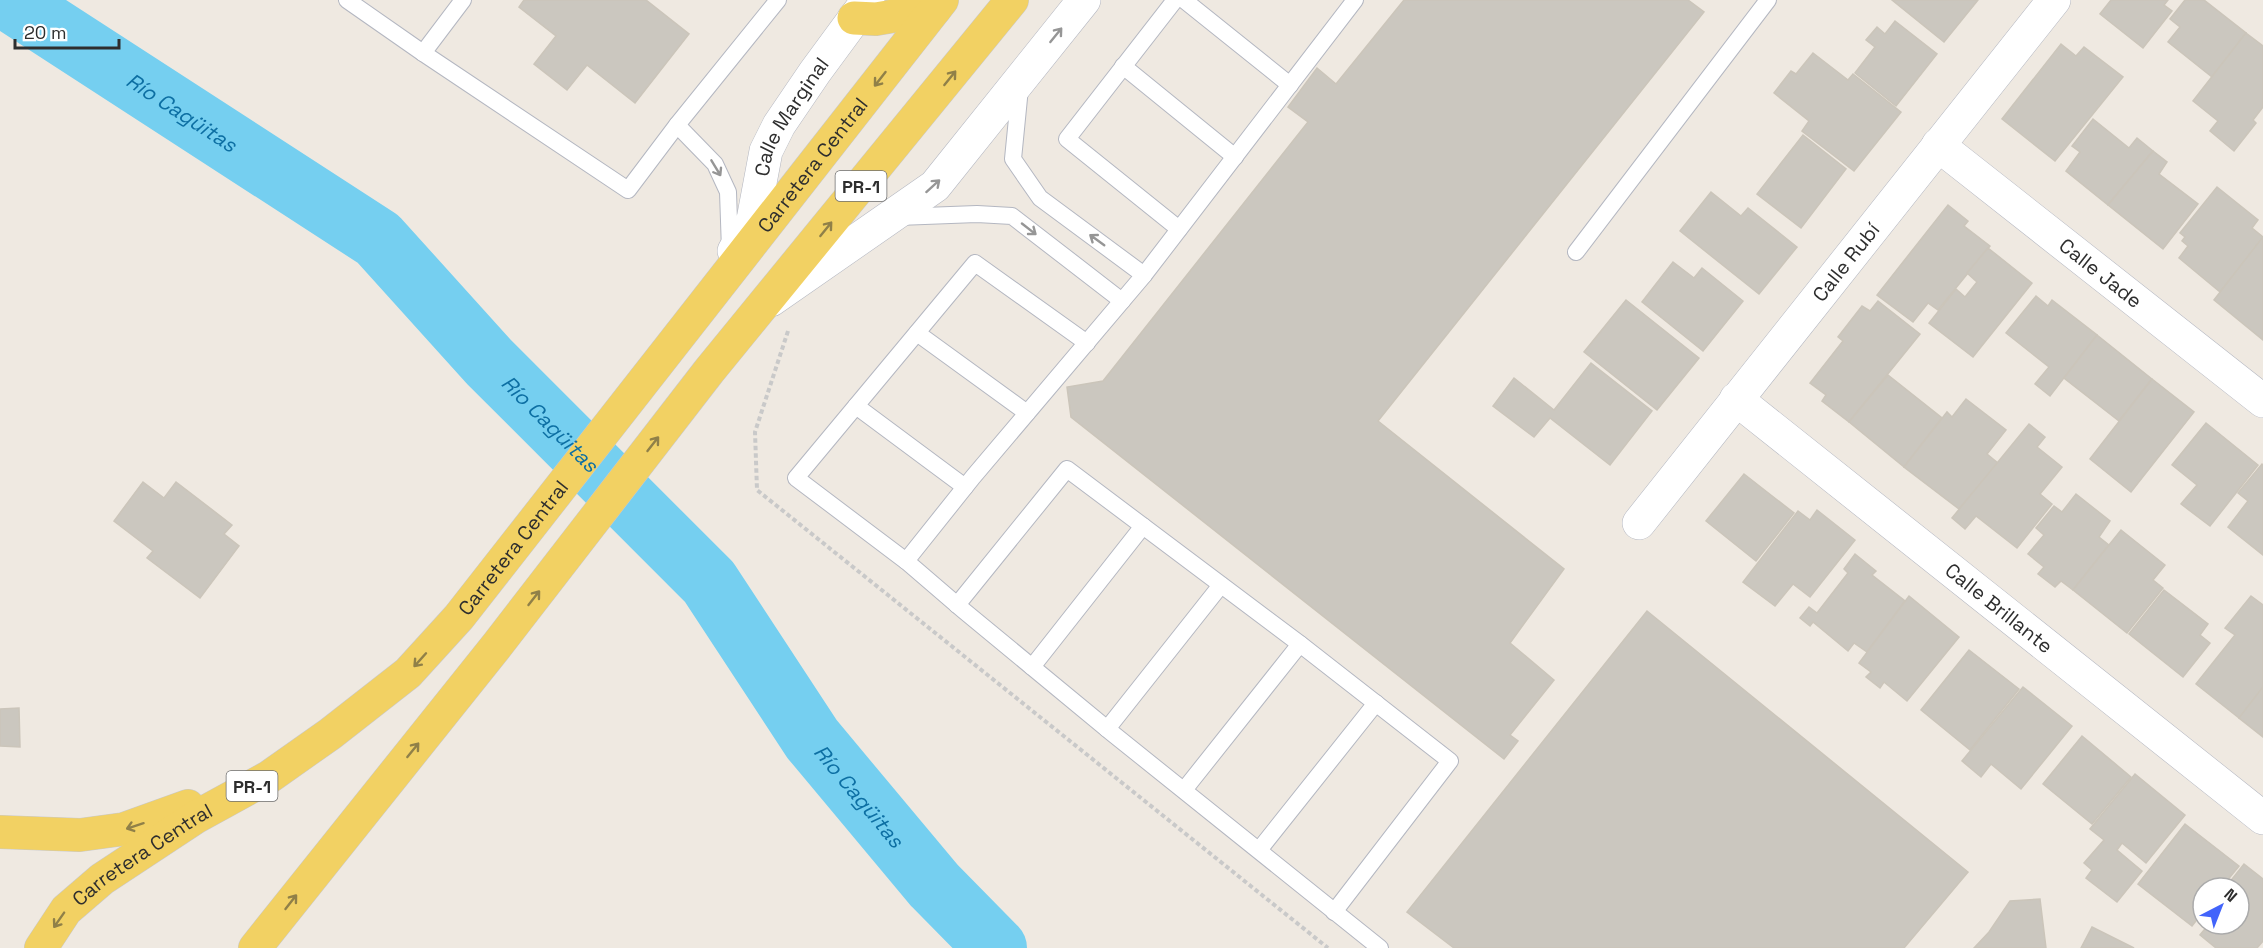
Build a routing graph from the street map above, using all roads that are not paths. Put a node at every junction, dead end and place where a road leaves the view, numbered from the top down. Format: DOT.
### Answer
graph roads {
  1 [pos="347,0"];
  2 [pos="463,0"];
  3 [pos="778,0"];
  4 [pos="1012,0"];
  5 [pos="1084,0"];
  6 [pos="1175,0"];
  7 [pos="1184,0"];
  8 [pos="1768,0"];
  9 [pos="2054,0"];
  10 [pos="1349,3"];
  11 [pos="939,4"];
  12 [pos="861,9"];
  13 [pos="423,53"];
  14 [pos="1123,66"];
  15 [pos="1021,79"];
  16 [pos="1290,85"];
  17 [pos="677,125"];
  18 [pos="1938,145"];
  19 [pos="1235,157"];
  20 [pos="891,217"];
  21 [pos="1179,229"];
  22 [pos="1576,252"];
  23 [pos="730,256"];
  24 [pos="1144,275"];
  25 [pos="1122,301"];
  26 [pos="765,304"];
  27 [pos="704,307"];
  28 [pos="917,333"];
  29 [pos="1086,343"];
  30 [pos="1736,399"];
  31 [pos="2263,402"];
  32 [pos="856,406"];
  33 [pos="1027,412"];
  34 [pos="965,487"];
  35 [pos="1638,523"];
  36 [pos="1143,526"];
  37 [pos="906,561"];
  38 [pos="1221,585"];
  39 [pos="957,604"];
  40 [pos="1300,644"];
  41 [pos="1032,667"];
  42 [pos="1376,703"];
  43 [pos="1107,729"];
  44 [pos="269,777"];
  45 [pos="1184,790"];
  46 [pos="2263,818"];
  47 [pos="0,832"];
  48 [pos="1259,850"];
  49 [pos="1334,912"];
  50 [pos="41,948"];
  51 [pos="255,948"];
  52 [pos="1380,948"];
  1 -- 13 [label="lane"];
  2 -- 13 [label="lane"];
  3 -- 17 [label="lane"];
  26 -- 4 [label="main road, PR-1, one-way"];
  15 -- 5 [label="street, one-way"];
  6 -- 14 [label="lane"];
  7 -- 16 [label="lane"];
  8 -- 22 [label="lane"];
  9 -- 18 [label="street, Calle Rubí"];
  10 -- 16 [label="lane"];
  11 -- 12 [label="main road"];
  11 -- 27 [label="main road, Carretera Central / PR-1, one-way"];
  12 -- 23 [label="street, Calle Marginal"];
  13 -- 17 [label="lane"];
  14 -- 19 [label="lane"];
  14 -- 21 [label="lane"];
  20 -- 15 [label="street, one-way"];
  24 -- 15 [label="lane, one-way"];
  16 -- 19 [label="lane"];
  17 -- 23 [label="lane, one-way"];
  18 -- 30 [label="street, Calle Rubí"];
  18 -- 31 [label="street, Calle Jade"];
  19 -- 21 [label="lane"];
  20 -- 25 [label="lane, one-way"];
  20 -- 26 [label="street"];
  21 -- 24 [label="lane"];
  23 -- 27 [label="street, Calle Marginal"];
  24 -- 25 [label="lane"];
  25 -- 29 [label="lane"];
  51 -- 26 [label="main road, PR-1, one-way"];
  27 -- 44 [label="main road, Carretera Central / PR-1, one-way"];
  28 -- 29 [label="lane"];
  28 -- 32 [label="lane"];
  28 -- 33 [label="lane"];
  29 -- 33 [label="lane"];
  30 -- 35 [label="street, Calle Rubí"];
  30 -- 46 [label="street, Calle Brillante"];
  32 -- 34 [label="lane"];
  32 -- 37 [label="lane"];
  33 -- 34 [label="lane"];
  34 -- 37 [label="lane"];
  36 -- 38 [label="lane"];
  36 -- 39 [label="lane"];
  36 -- 41 [label="lane"];
  37 -- 39 [label="lane"];
  38 -- 40 [label="lane"];
  38 -- 43 [label="lane"];
  39 -- 41 [label="lane"];
  40 -- 42 [label="lane"];
  40 -- 45 [label="lane"];
  41 -- 43 [label="lane"];
  42 -- 48 [label="lane"];
  42 -- 49 [label="lane"];
  43 -- 45 [label="lane"];
  44 -- 47 [label="main road, one-way"];
  44 -- 50 [label="main road, Carretera Central / PR-1, one-way"];
  45 -- 48 [label="lane"];
  48 -- 49 [label="lane"];
  49 -- 52 [label="lane"];
}
